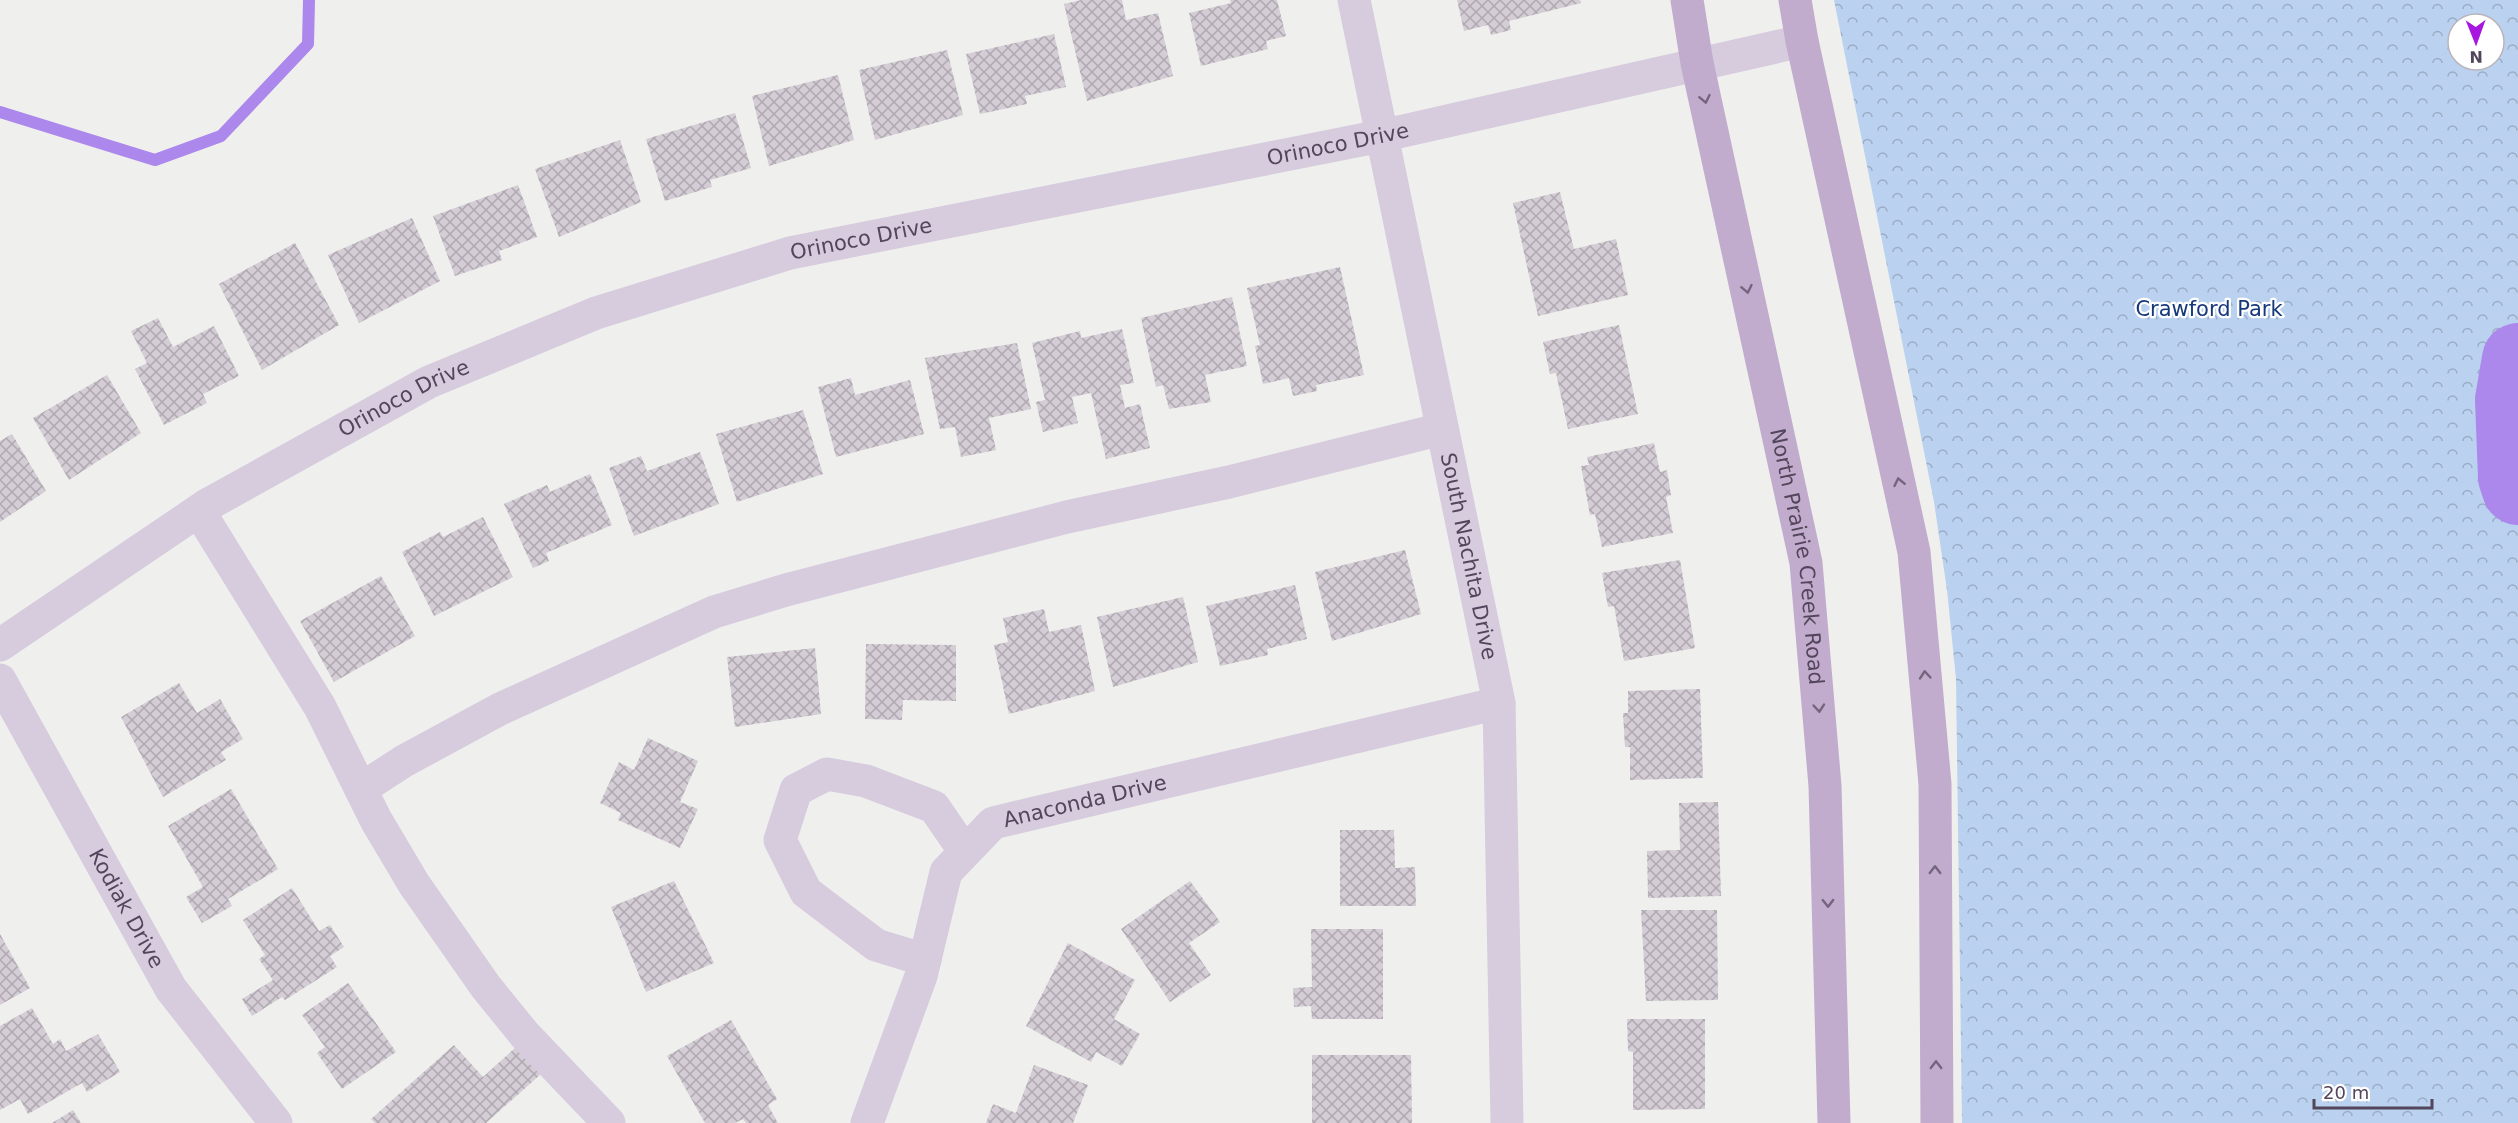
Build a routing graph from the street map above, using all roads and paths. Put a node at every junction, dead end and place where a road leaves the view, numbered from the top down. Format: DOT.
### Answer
graph roads {
  1 [pos="1354,0"];
  2 [pos="1687,0"];
  3 [pos="1795,0"];
  4 [pos="1802,41"];
  5 [pos="1697,63"];
  6 [pos="1382,136"];
  7 [pos="1442,429"];
  8 [pos="199,511"];
  9 [pos="0,645"];
  10 [pos="0,680"];
  11 [pos="1499,702"];
  12 [pos="361,789"];
  13 [pos="965,852"];
  14 [pos="925,960"];
  15 [pos="276,1123"];
  16 [pos="609,1123"];
  17 [pos="867,1123"];
  18 [pos="1507,1123"];
  19 [pos="1834,1123"];
  20 [pos="1937,1123"];
  1 -- 6 [label="street, South Nachita Drive"];
  2 -- 5 [label="main road, North Prairie Creek Road"];
  3 -- 4 [label="main road"];
  4 -- 5 [label="street, Orinoco Drive"];
  20 -- 4 [label="main road, one-way"];
  5 -- 6 [label="street, Orinoco Drive"];
  5 -- 19 [label="main road, North Prairie Creek Road, one-way"];
  6 -- 7 [label="street, South Nachita Drive"];
  6 -- 8 [label="street, Orinoco Drive"];
  7 -- 11 [label="street, South Nachita Drive"];
  7 -- 12 [label="street"];
  8 -- 9 [label="street, Orinoco Drive"];
  8 -- 12 [label="street"];
  10 -- 15 [label="street, Kodiak Drive"];
  11 -- 13 [label="street, Anaconda Drive"];
  11 -- 18 [label="street, South Nachita Drive"];
  12 -- 16 [label="street"];
  13 -- 14 [label="street, Anaconda Drive"];
  13 -- 14 [label="street"];
  14 -- 17 [label="street, Anaconda Drive"];
}
